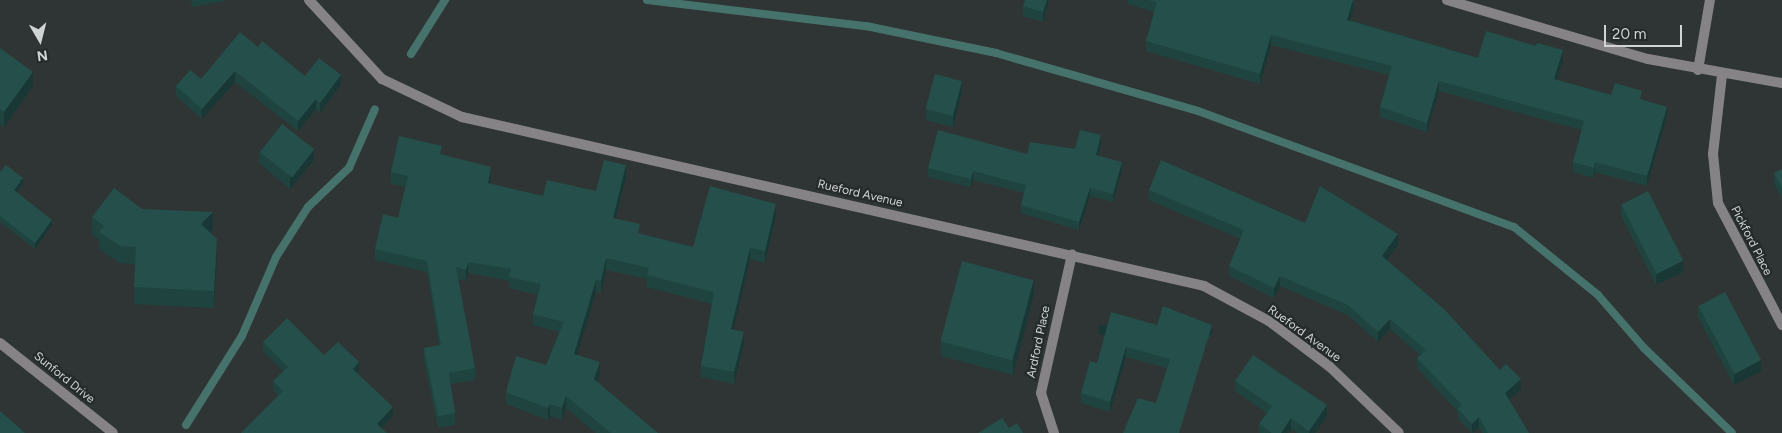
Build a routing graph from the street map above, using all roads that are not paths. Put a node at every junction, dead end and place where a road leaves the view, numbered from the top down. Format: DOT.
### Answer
graph roads {
  1 [pos="309,0"];
  2 [pos="1448,0"];
  3 [pos="1710,0"];
  4 [pos="1698,70"];
  5 [pos="1722,75"];
  6 [pos="1782,83"];
  7 [pos="1072,254"];
  8 [pos="1782,325"];
  9 [pos="0,343"];
  10 [pos="113,433"];
  11 [pos="1054,433"];
  12 [pos="1400,433"];
  1 -- 7 [label="street, Rueford Avenue"];
  2 -- 4 [label="street"];
  3 -- 4 [label="street"];
  4 -- 5 [label="street"];
  5 -- 6 [label="street"];
  5 -- 8 [label="street, Pickford Place"];
  7 -- 11 [label="street, Ardford Place"];
  7 -- 12 [label="street, Rueford Avenue"];
  9 -- 10 [label="street, Sunford Drive"];
}
